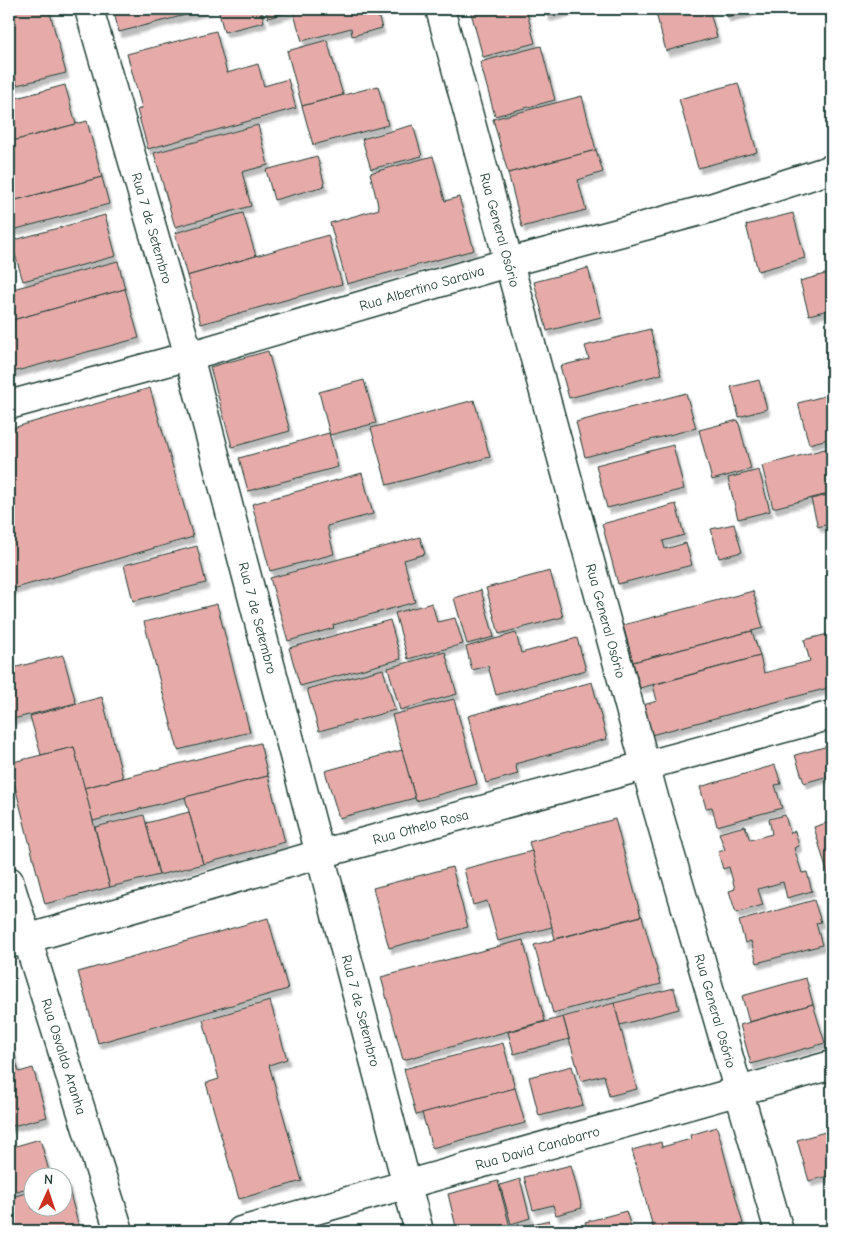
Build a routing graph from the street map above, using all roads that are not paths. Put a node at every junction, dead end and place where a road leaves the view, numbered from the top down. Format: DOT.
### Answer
graph roads {
  1 [pos="89,9"];
  2 [pos="440,9"];
  3 [pos="832,169"];
  4 [pos="510,262"];
  5 [pos="189,356"];
  6 [pos="9,405"];
  7 [pos="832,715"];
  8 [pos="645,766"];
  9 [pos="320,854"];
  10 [pos="9,881"];
  11 [pos="17,942"];
  12 [pos="832,1065"];
  13 [pos="738,1092"];
  14 [pos="406,1185"];
  15 [pos="118,1231"];
  16 [pos="241,1231"];
  17 [pos="419,1231"];
  18 [pos="779,1231"];
  1 -- 5 [label="street, Rua 7 de Setembro"];
  2 -- 4 [label="street, Rua General Osório"];
  3 -- 4 [label="street, Rua Albertino Saraiva"];
  4 -- 5 [label="street, Rua Albertino Saraiva"];
  4 -- 8 [label="street, Rua General Osório"];
  5 -- 6 [label="street, Rua Albertino Saraiva"];
  5 -- 9 [label="street, Rua 7 de Setembro"];
  7 -- 8 [label="street, Rua Othelo Rosa"];
  8 -- 9 [label="street, Rua Othelo Rosa"];
  8 -- 13 [label="street, Rua General Osório"];
  9 -- 11 [label="street, Rua Othelo Rosa"];
  9 -- 14 [label="street, Rua 7 de Setembro"];
  10 -- 11 [label="street, Rua Osvaldo Aranha"];
  11 -- 15 [label="street, Rua Osvaldo Aranha"];
  12 -- 13 [label="street, Rua David Canabarro"];
  13 -- 14 [label="street, Rua David Canabarro"];
  13 -- 18 [label="street, Rua General Osório"];
  14 -- 16 [label="street, Rua David Canabarro"];
  14 -- 17 [label="street, Rua 7 de Setembro"];
}
